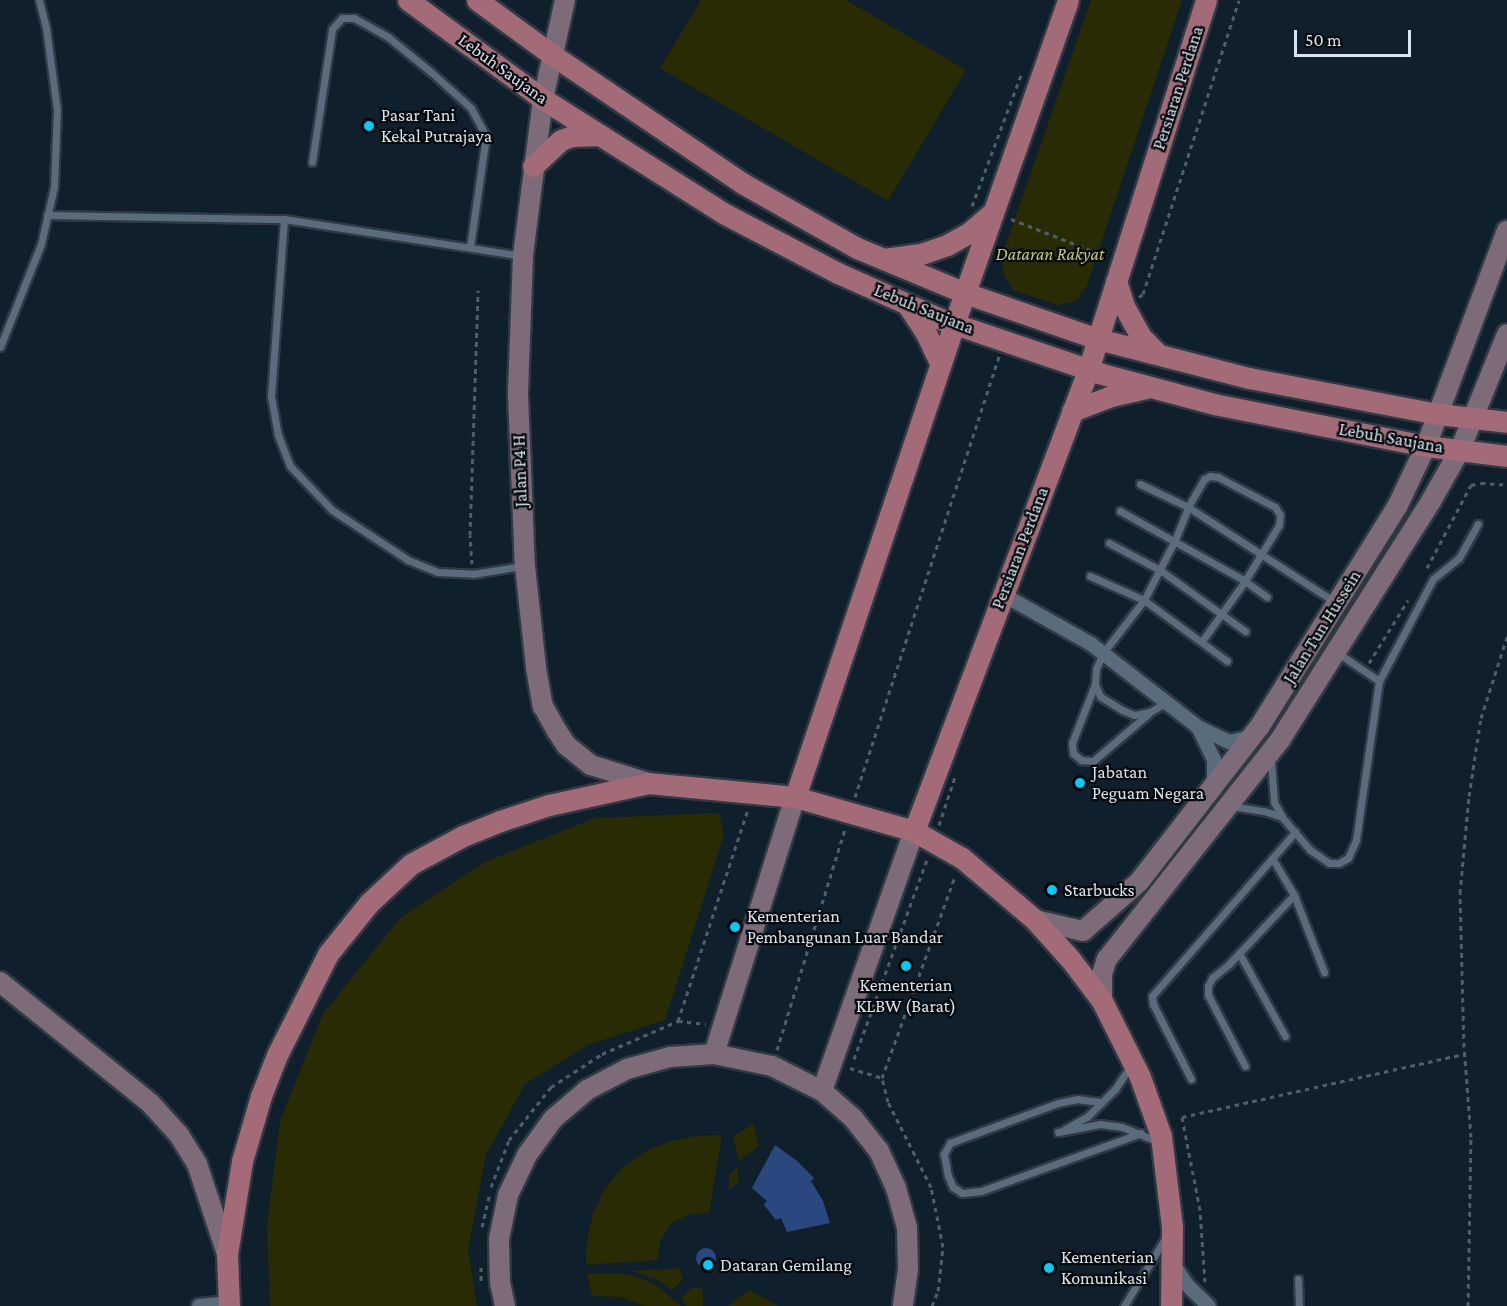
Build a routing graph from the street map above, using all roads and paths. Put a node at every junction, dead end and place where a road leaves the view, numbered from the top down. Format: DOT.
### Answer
graph roads {
  1 [pos="39,0"];
  2 [pos="408,0"];
  3 [pos="477,0"];
  4 [pos="565,0"];
  5 [pos="1068,0"];
  6 [pos="1206,0"];
  7 [pos="551,54"];
  8 [pos="543,99"];
  9 [pos="600,135"];
  10 [pos="312,162"];
  11 [pos="533,166"];
  12 [pos="971,208"];
  13 [pos="992,213"];
  14 [pos="47,215"];
  15 [pos="284,219"];
  16 [pos="1507,231"];
  17 [pos="470,247"];
  18 [pos="523,256"];
  19 [pos="883,259"];
  20 [pos="1119,272"];
  21 [pos="1150,272"];
  22 [pos="478,290"];
  23 [pos="965,293"];
  24 [pos="907,304"];
  25 [pos="954,324"];
  26 [pos="1507,334"];
  27 [pos="1098,339"];
  28 [pos="1004,340"];
  29 [pos="0,347"];
  30 [pos="1158,355"];
  31 [pos="940,363"];
  32 [pos="1088,370"];
  33 [pos="1147,387"];
  34 [pos="1072,411"];
  35 [pos="1438,414"];
  36 [pos="1472,419"];
  37 [pos="1507,422"];
  38 [pos="1426,446"];
  39 [pos="1460,450"];
  40 [pos="1502,456"];
  41 [pos="1140,484"];
  42 [pos="1507,485"];
  43 [pos="1188,507"];
  44 [pos="1120,511"];
  45 [pos="1478,524"];
  46 [pos="1175,540"];
  47 [pos="1109,543"];
  48 [pos="1262,553"];
  49 [pos="525,566"];
  50 [pos="1160,570"];
  51 [pos="473,574"];
  52 [pos="1090,576"];
  53 [pos="1421,578"];
  54 [pos="1245,581"];
  55 [pos="1002,594"];
  56 [pos="1410,596"];
  57 [pos="1267,597"];
  58 [pos="1144,600"];
  59 [pos="1336,603"];
  60 [pos="1221,614"];
  61 [pos="1245,631"];
  62 [pos="1507,637"];
  63 [pos="1202,640"];
  64 [pos="1336,652"];
  65 [pos="1103,653"];
  66 [pos="1227,661"];
  67 [pos="1364,671"];
  68 [pos="1378,681"];
  69 [pos="1095,684"];
  70 [pos="1167,702"];
  71 [pos="1150,712"];
  72 [pos="1198,728"];
  73 [pos="1252,736"];
  74 [pos="1271,751"];
  75 [pos="648,783"];
  76 [pos="1214,785"];
  77 [pos="754,792"];
  78 [pos="795,797"];
  79 [pos="1231,806"];
  80 [pos="850,814"];
  81 [pos="1282,818"];
  82 [pos="914,831"];
  83 [pos="1295,832"];
  84 [pos="962,858"];
  85 [pos="1272,858"];
  86 [pos="1294,895"];
  87 [pos="1035,920"];
  88 [pos="1239,953"];
  89 [pos="1324,972"];
  90 [pos="0,982"];
  91 [pos="1102,1001"];
  92 [pos="678,1021"];
  93 [pos="708,1024"];
  94 [pos="1285,1036"];
  95 [pos="714,1054"];
  96 [pos="1464,1054"];
  97 [pos="1133,1063"];
  98 [pos="772,1066"];
  99 [pos="1245,1066"];
  100 [pos="850,1068"];
  101 [pos="882,1078"];
  102 [pos="1191,1078"];
  103 [pos="822,1091"];
  104 [pos="1101,1102"];
  105 [pos="1141,1133"];
  106 [pos="1162,1143"];
  107 [pos="1172,1227"];
  108 [pos="482,1237"];
  109 [pos="227,1254"];
  110 [pos="481,1257"];
  111 [pos="1173,1263"];
  112 [pos="1298,1279"];
  113 [pos="483,1287"];
  114 [pos="1204,1302"];
  115 [pos="229,1305"];
  116 [pos="199,1306"];
  117 [pos="506,1306"];
  118 [pos="903,1306"];
  119 [pos="932,1306"];
  120 [pos="1124,1306"];
  121 [pos="1171,1306"];
  122 [pos="1299,1306"];
  123 [pos="1468,1306"];
  1 -- 14 [label="lane"];
  2 -- 8 [label="main road, Lebuh Saujana"];
  3 -- 7 [label="main road, Lebuh Saujana"];
  4 -- 7 [label="street, Jalan P4 H"];
  5 -- 13 [label="main road"];
  6 -- 20 [label="main road, Persiaran Perdana"];
  7 -- 8 [label="street, Jalan P4 H"];
  7 -- 19 [label="main road, Lebuh Saujana"];
  8 -- 9 [label="main road, Lebuh Saujana"];
  8 -- 11 [label="street, Jalan P4 H"];
  9 -- 11 [label="main road"];
  9 -- 24 [label="main road, Lebuh Saujana"];
  10 -- 17 [label="lane"];
  11 -- 18 [label="street, Jalan P4 H"];
  12 -- 13 [label="path"];
  13 -- 19 [label="main road"];
  13 -- 20 [label="path"];
  13 -- 23 [label="main road"];
  14 -- 15 [label="lane"];
  14 -- 29 [label="lane"];
  15 -- 17 [label="lane"];
  15 -- 51 [label="lane"];
  16 -- 35 [label="street, Jalan Tun Hussein"];
  17 -- 18 [label="lane"];
  18 -- 49 [label="street, Jalan P4 H"];
  19 -- 23 [label="main road, Lebuh Saujana"];
  20 -- 21 [label="path"];
  20 -- 27 [label="main road, Persiaran Perdana"];
  20 -- 30 [label="main road"];
  22 -- 51 [label="path"];
  23 -- 25 [label="main road"];
  23 -- 27 [label="main road, Lebuh Saujana"];
  24 -- 25 [label="main road, Lebuh Saujana"];
  24 -- 31 [label="main road"];
  25 -- 28 [label="main road, Lebuh Saujana"];
  25 -- 31 [label="main road"];
  26 -- 36 [label="street, Jalan Tun Hussein"];
  27 -- 30 [label="main road, Lebuh Saujana"];
  27 -- 32 [label="main road, Persiaran Perdana"];
  28 -- 32 [label="main road, Lebuh Saujana"];
  28 -- 80 [label="path"];
  30 -- 35 [label="main road, Lebuh Saujana"];
  31 -- 78 [label="main road"];
  32 -- 33 [label="main road, Lebuh Saujana"];
  32 -- 34 [label="main road, Persiaran Perdana"];
  33 -- 34 [label="main road"];
  33 -- 38 [label="main road, Lebuh Saujana"];
  34 -- 55 [label="main road, Persiaran Perdana"];
  35 -- 36 [label="main road, Lebuh Saujana"];
  35 -- 38 [label="street, Jalan Tun Hussein"];
  36 -- 37 [label="main road, Lebuh Saujana"];
  36 -- 39 [label="street, Jalan Tun Hussein"];
  38 -- 39 [label="main road, Lebuh Saujana"];
  38 -- 59 [label="street, Jalan Tun Hussein"];
  39 -- 40 [label="main road, Lebuh Saujana"];
  39 -- 64 [label="street, Jalan Tun Hussein"];
  41 -- 43 [label="lane"];
  42 -- 53 [label="path"];
  43 -- 46 [label="lane"];
  43 -- 48 [label="lane"];
  43 -- 48 [label="lane"];
  44 -- 46 [label="lane"];
  45 -- 68 [label="lane"];
  46 -- 50 [label="lane"];
  46 -- 54 [label="lane"];
  47 -- 50 [label="lane"];
  48 -- 54 [label="lane"];
  48 -- 59 [label="lane"];
  49 -- 51 [label="lane"];
  49 -- 75 [label="street, Jalan P4 H"];
  50 -- 58 [label="lane"];
  50 -- 60 [label="lane"];
  52 -- 58 [label="lane"];
  54 -- 57 [label="lane"];
  54 -- 60 [label="lane"];
  55 -- 65 [label="street"];
  55 -- 82 [label="main road, Persiaran Perdana"];
  56 -- 67 [label="path"];
  58 -- 63 [label="lane"];
  58 -- 65 [label="lane"];
  59 -- 73 [label="street, Jalan Tun Hussein"];
  60 -- 61 [label="lane"];
  60 -- 63 [label="lane"];
  62 -- 96 [label="path"];
  63 -- 66 [label="lane"];
  64 -- 67 [label="lane"];
  64 -- 74 [label="street, Jalan Tun Hussein"];
  65 -- 69 [label="lane"];
  65 -- 70 [label="street"];
  67 -- 68 [label="lane"];
  68 -- 83 [label="lane"];
  69 -- 71 [label="lane"];
  69 -- 71 [label="lane"];
  70 -- 71 [label="lane"];
  70 -- 72 [label="street"];
  72 -- 73 [label="street"];
  72 -- 76 [label="street"];
  73 -- 76 [label="street, Jalan Tun Hussein"];
  74 -- 79 [label="street, Jalan Tun Hussein"];
  74 -- 81 [label="lane"];
  75 -- 77 [label="main road"];
  75 -- 109 [label="main road"];
  76 -- 87 [label="street, Jalan Tun Hussein"];
  77 -- 78 [label="main road"];
  77 -- 92 [label="path"];
  78 -- 80 [label="main road"];
  78 -- 95 [label="street"];
  79 -- 81 [label="lane"];
  79 -- 91 [label="street, Jalan Tun Hussein"];
  80 -- 82 [label="main road"];
  80 -- 98 [label="path"];
  81 -- 83 [label="lane"];
  82 -- 84 [label="main road"];
  82 -- 103 [label="street, Persiaran Perdana"];
  83 -- 85 [label="lane"];
  84 -- 87 [label="main road"];
  84 -- 101 [label="path"];
  85 -- 86 [label="lane"];
  85 -- 102 [label="lane"];
  86 -- 88 [label="lane"];
  86 -- 89 [label="lane"];
  87 -- 91 [label="main road"];
  88 -- 94 [label="lane"];
  88 -- 99 [label="lane"];
  90 -- 109 [label="street"];
  91 -- 97 [label="main road"];
  92 -- 93 [label="path"];
  92 -- 108 [label="path"];
  95 -- 98 [label="street"];
  95 -- 117 [label="street"];
  96 -- 114 [label="path"];
  96 -- 123 [label="path"];
  97 -- 104 [label="lane"];
  97 -- 106 [label="main road"];
  98 -- 103 [label="street"];
  100 -- 101 [label="path"];
  101 -- 119 [label="path"];
  103 -- 118 [label="street"];
  104 -- 105 [label="lane"];
  104 -- 105 [label="lane"];
  105 -- 106 [label="lane"];
  106 -- 107 [label="main road"];
  107 -- 111 [label="main road"];
  107 -- 120 [label="lane"];
  109 -- 115 [label="main road"];
  110 -- 113 [label="path"];
  111 -- 114 [label="street"];
  111 -- 121 [label="main road"];
  112 -- 122 [label="lane"];
  115 -- 116 [label="street"];
}
